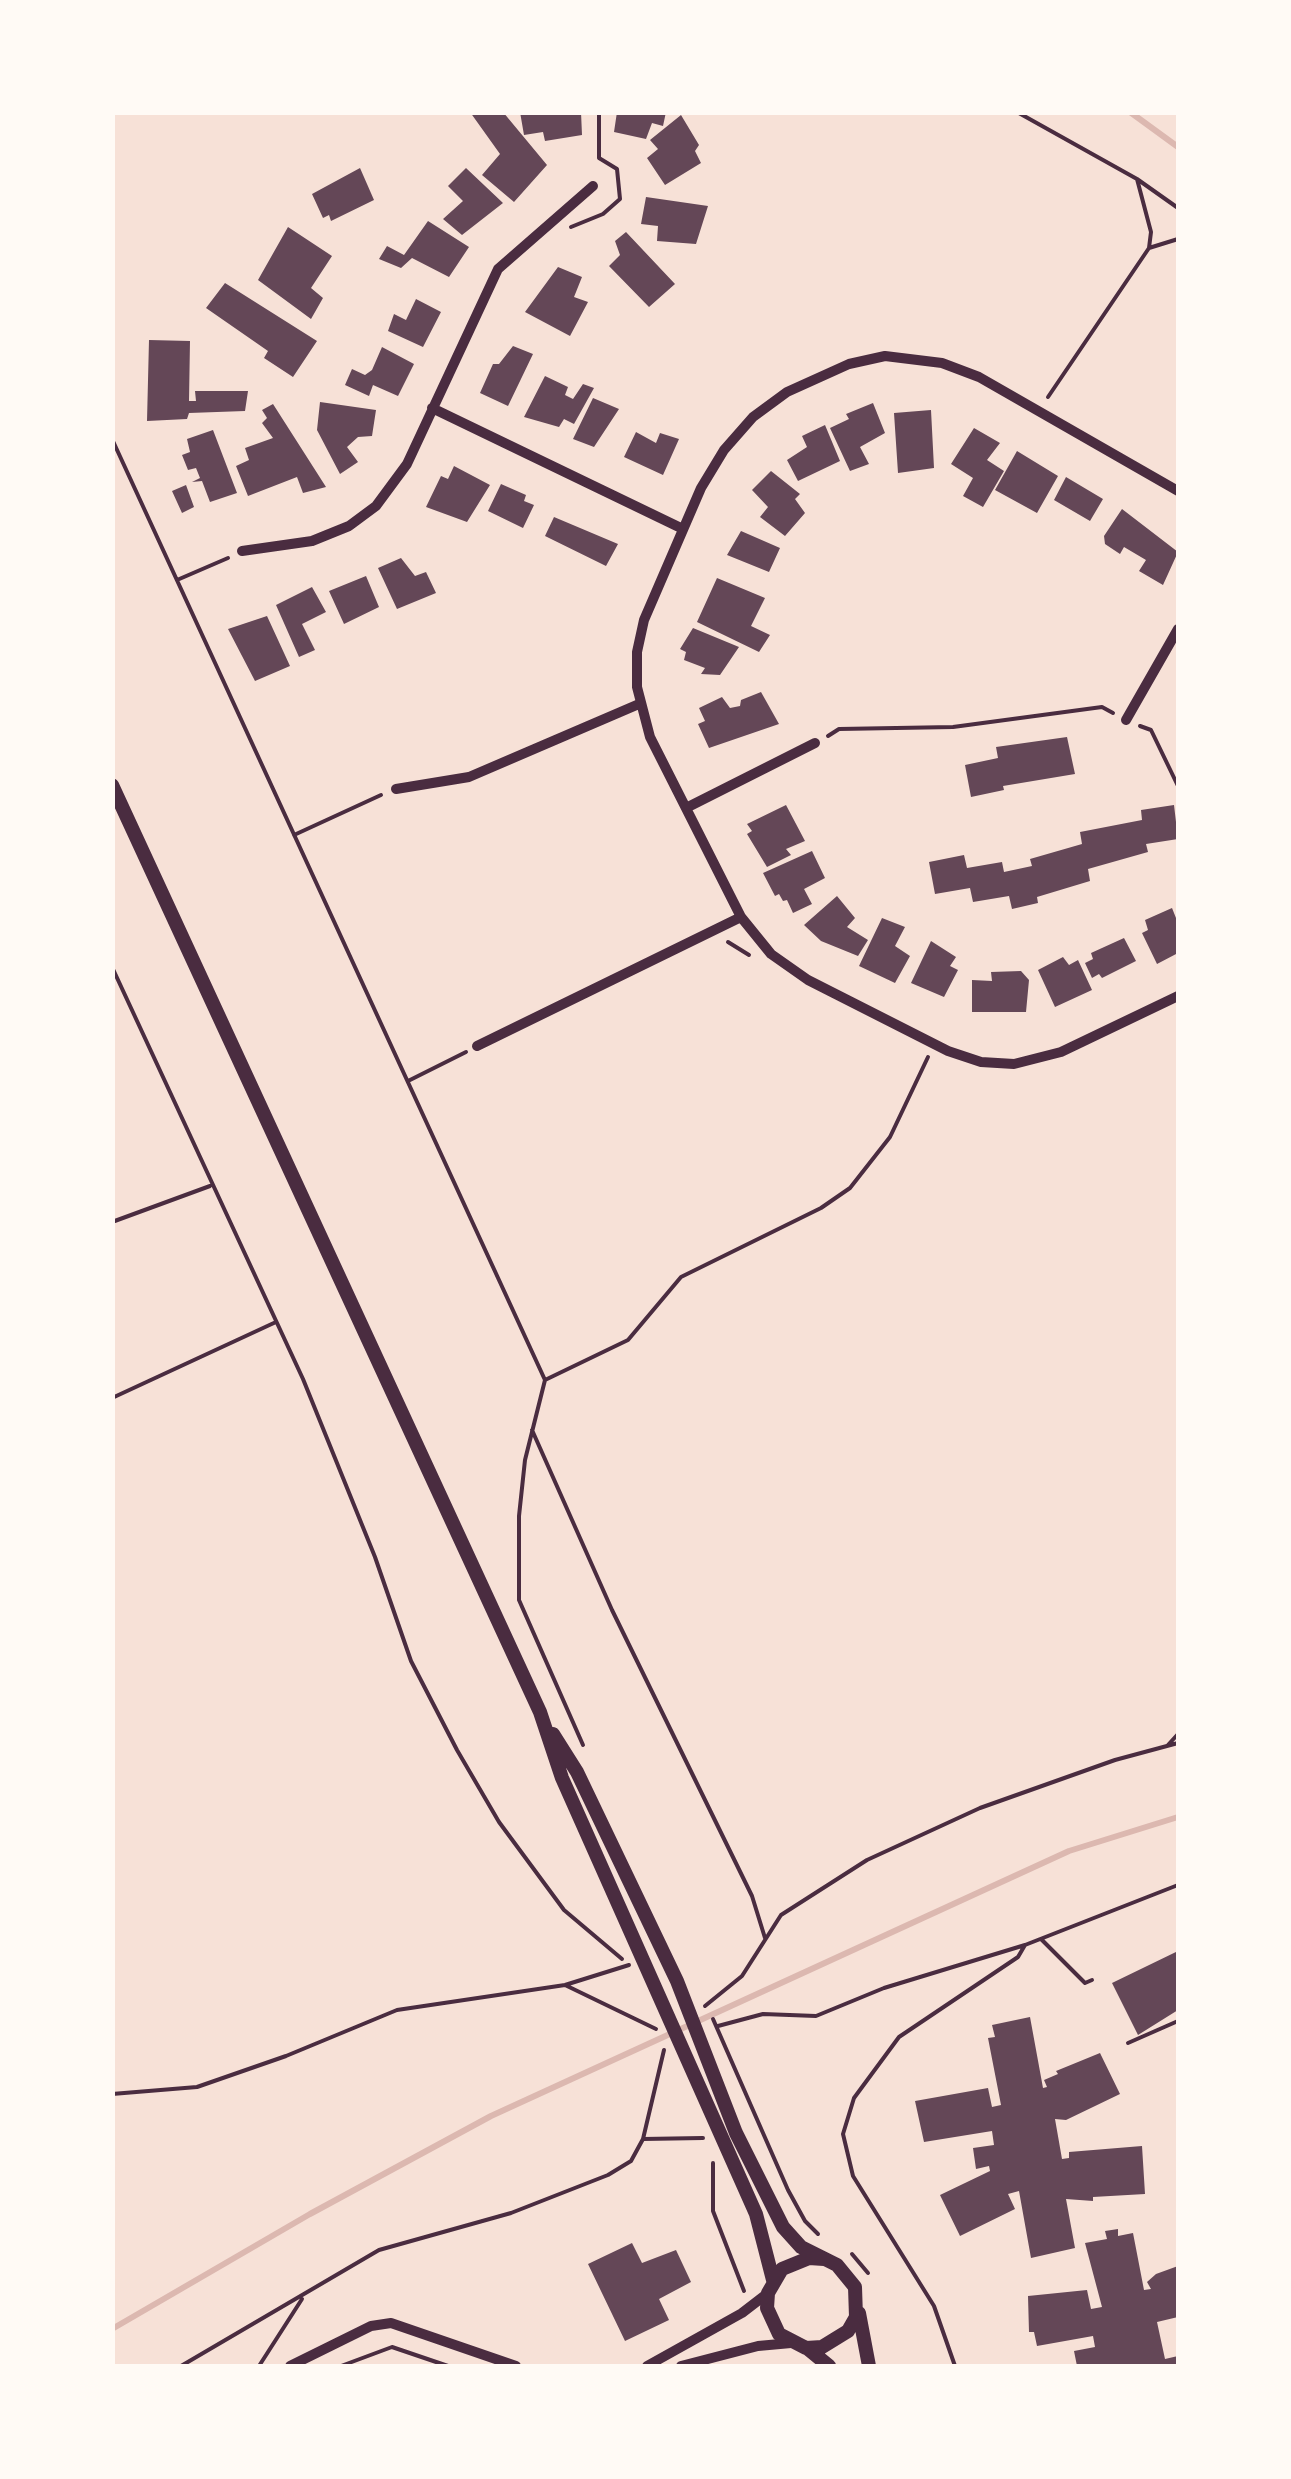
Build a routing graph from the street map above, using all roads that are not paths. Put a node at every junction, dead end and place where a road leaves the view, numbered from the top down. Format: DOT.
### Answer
graph roads {
  1 [pos="594,186"];
  2 [pos="432,408"];
  3 [pos="1178,491"];
  4 [pos="683,528"];
  5 [pos="242,552"];
  6 [pos="1178,629"];
  7 [pos="639,704"];
  8 [pos="1126,720"];
  9 [pos="815,742"];
  10 [pos="112,785"];
  11 [pos="396,789"];
  12 [pos="686,808"];
  13 [pos="741,917"];
  14 [pos="1178,996"];
  15 [pos="477,1046"];
  16 [pos="540,1712"];
  17 [pos="824,2259"];
  18 [pos="770,2287"];
  19 [pos="858,2302"];
  20 [pos="799,2346"];
  21 [pos="290,2366"];
  22 [pos="516,2366"];
  23 [pos="647,2366"];
  24 [pos="681,2366"];
  25 [pos="829,2366"];
  26 [pos="868,2366"];
  1 -- 2 [label="street"];
  2 -- 4 [label="street"];
  2 -- 5 [label="street"];
  3 -- 4 [label="street"];
  4 -- 7 [label="street"];
  6 -- 8 [label="street"];
  7 -- 11 [label="street"];
  7 -- 12 [label="street"];
  9 -- 12 [label="street"];
  10 -- 16 [label="main road"];
  12 -- 13 [label="street"];
  13 -- 14 [label="street"];
  13 -- 15 [label="street"];
  16 -- 17 [label="main road"];
  16 -- 18 [label="main road"];
  17 -- 18 [label="main road"];
  17 -- 19 [label="main road"];
  18 -- 20 [label="main road"];
  18 -- 23 [label="street"];
  19 -- 20 [label="main road"];
  19 -- 26 [label="main road"];
  20 -- 24 [label="street"];
  20 -- 25 [label="main road"];
  21 -- 22 [label="street"];
}
